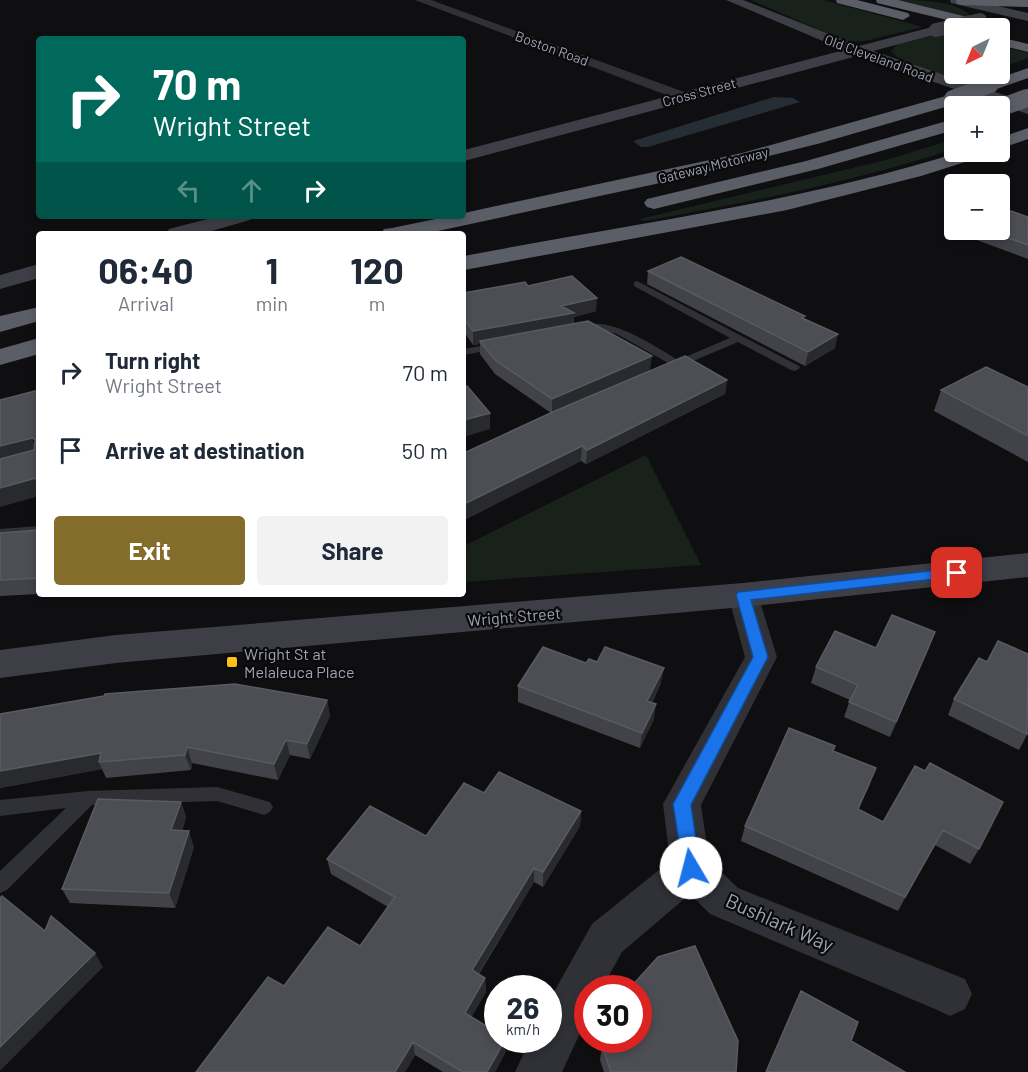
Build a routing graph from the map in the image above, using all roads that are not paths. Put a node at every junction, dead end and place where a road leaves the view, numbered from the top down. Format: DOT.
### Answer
graph roads {
  1 [pos="421,0"];
  2 [pos="732,0"];
  3 [pos="842,0"];
  4 [pos="882,0"];
  5 [pos="936,0"];
  6 [pos="959,1"];
  7 [pos="1028,5"];
  8 [pos="1008,12"];
  9 [pos="966,18"];
  10 [pos="983,18"];
  11 [pos="998,18"];
  12 [pos="1028,18"];
  13 [pos="1010,20"];
  14 [pos="944,26"];
  15 [pos="944,29"];
  16 [pos="1010,31"];
  17 [pos="1028,37"];
  18 [pos="838,43"];
  19 [pos="877,44"];
  20 [pos="1010,44"];
  21 [pos="1028,48"];
  22 [pos="855,50"];
  23 [pos="820,59"];
  24 [pos="890,63"];
  25 [pos="1028,73"];
  26 [pos="682,96"];
  27 [pos="1021,104"];
  28 [pos="944,126"];
  29 [pos="466,155"];
  30 [pos="944,162"];
  31 [pos="634,207"];
  32 [pos="232,219"];
  33 [pos="464,219"];
  34 [pos="466,219"];
  35 [pos="188,231"];
  36 [pos="406,231"];
  37 [pos="466,264"];
  38 [pos="36,272"];
  39 [pos="0,282"];
  40 [pos="637,284"];
  41 [pos="36,315"];
  42 [pos="0,324"];
  43 [pos="570,331"];
  44 [pos="738,338"];
  45 [pos="506,344"];
  46 [pos="36,347"];
  47 [pos="466,352"];
  48 [pos="0,357"];
  49 [pos="678,364"];
  50 [pos="36,365"];
  51 [pos="795,368"];
  52 [pos="656,374"];
  53 [pos="0,375"];
  54 [pos="36,530"];
  55 [pos="0,533"];
  56 [pos="1028,565"];
  57 [pos="743,595"];
  58 [pos="0,664"];
  59 [pos="88,798"];
  60 [pos="264,807"];
  61 [pos="0,808"];
  62 [pos="691,868"];
  63 [pos="0,884"];
  64 [pos="950,994"];
  65 [pos="538,1072"];
  1 -- 26 [label="street, Boston Road"];
  2 -- 18 [label="main road, Old Cleveland Road"];
  3 -- 14 [label="highway"];
  4 -- 9 [label="highway"];
  5 -- 10 [label="main road"];
  6 -- 7 [label="highway"];
  6 -- 8 [label="main road"];
  7 -- 8 [label="highway"];
  8 -- 11 [label="main road"];
  8 -- 12 [label="main road"];
  12 -- 13 [label="main road"];
  15 -- 19 [label="main road, Cross Street, bridge"];
  16 -- 17 [label="highway"];
  18 -- 22 [label="main road, Old Cleveland Road"];
  18 -- 23 [label="main road"];
  19 -- 22 [label="main road, Cross Street"];
  19 -- 24 [label="main road"];
  20 -- 21 [label="highway"];
  22 -- 23 [label="main road, Cross Street"];
  22 -- 24 [label="main road, Old Cleveland Road"];
  23 -- 26 [label="main road, Cross Street"];
  24 -- 27 [label="main road, Old Cleveland Road"];
  25 -- 34 [label="highway, Gateway Motorway, bridge"];
  26 -- 29 [label="main road, Cross Street"];
  28 -- 31 [label="highway, Gateway Motorway"];
  30 -- 37 [label="highway"];
  32 -- 35 [label="main road"];
  33 -- 36 [label="highway, Gateway Motorway, bridge"];
  38 -- 39 [label="main road"];
  40 -- 44 [label="lane"];
  41 -- 42 [label="highway"];
  43 -- 49 [label="lane"];
  44 -- 49 [label="lane"];
  44 -- 51 [label="lane"];
  45 -- 47 [label="lane"];
  46 -- 48 [label="highway"];
  49 -- 52 [label="lane"];
  50 -- 53 [label="highway"];
  54 -- 55 [label="lane"];
  56 -- 57 [label="main road, Wright Street"];
  57 -- 58 [label="main road, Wright Street"];
  57 -- 62 [label="street"];
  59 -- 60 [label="lane"];
  59 -- 61 [label="lane"];
  59 -- 63 [label="lane"];
  62 -- 64 [label="street, Bushlark Way"];
  62 -- 65 [label="street"];
}
